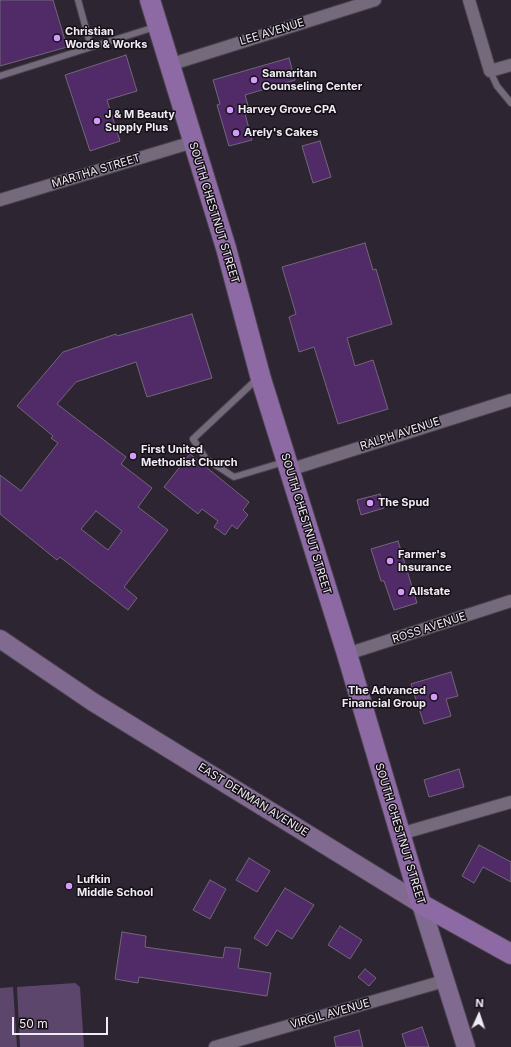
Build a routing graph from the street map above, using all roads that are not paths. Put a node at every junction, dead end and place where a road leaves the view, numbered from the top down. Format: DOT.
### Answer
graph roads {
  1 [pos="78,0"];
  2 [pos="150,0"];
  3 [pos="375,0"];
  4 [pos="469,0"];
  5 [pos="158,26"];
  6 [pos="91,47"];
  7 [pos="511,64"];
  8 [pos="169,65"];
  9 [pos="490,71"];
  10 [pos="0,76"];
  11 [pos="511,103"];
  12 [pos="193,142"];
  13 [pos="0,200"];
  14 [pos="260,375"];
  15 [pos="511,400"];
  16 [pos="288,466"];
  17 [pos="511,602"];
  18 [pos="0,639"];
  19 [pos="347,654"];
  20 [pos="511,802"];
  21 [pos="400,834"];
  22 [pos="421,904"];
  23 [pos="511,954"];
  24 [pos="444,981"];
  25 [pos="215,1047"];
  26 [pos="466,1047"];
  1 -- 6 [label="lane"];
  2 -- 5 [label="main road, SOUTH CHESTNUT STREET"];
  3 -- 8 [label="street, LEE AVENUE"];
  4 -- 9 [label="street"];
  5 -- 6 [label="lane"];
  5 -- 8 [label="main road, SOUTH CHESTNUT STREET"];
  6 -- 10 [label="lane"];
  7 -- 9 [label="street"];
  8 -- 12 [label="main road, SOUTH CHESTNUT STREET"];
  9 -- 11 [label="lane"];
  12 -- 13 [label="street, MARTHA STREET"];
  12 -- 14 [label="main road, SOUTH CHESTNUT STREET"];
  14 -- 16 [label="main road, SOUTH CHESTNUT STREET"];
  14 -- 16 [label="lane"];
  15 -- 16 [label="street, RALPH AVENUE"];
  16 -- 19 [label="main road, SOUTH CHESTNUT STREET"];
  17 -- 19 [label="street, ROSS AVENUE"];
  18 -- 22 [label="main road, EAST DENMAN AVENUE"];
  19 -- 21 [label="main road, SOUTH CHESTNUT STREET"];
  20 -- 21 [label="street"];
  21 -- 22 [label="main road, SOUTH CHESTNUT STREET"];
  22 -- 23 [label="main road, EAST DENMAN AVENUE"];
  22 -- 24 [label="main road, SOUTH CHESTNUT STREET"];
  24 -- 25 [label="street, VIRGIL AVENUE"];
  24 -- 26 [label="main road, SOUTH CHESTNUT STREET"];
}
